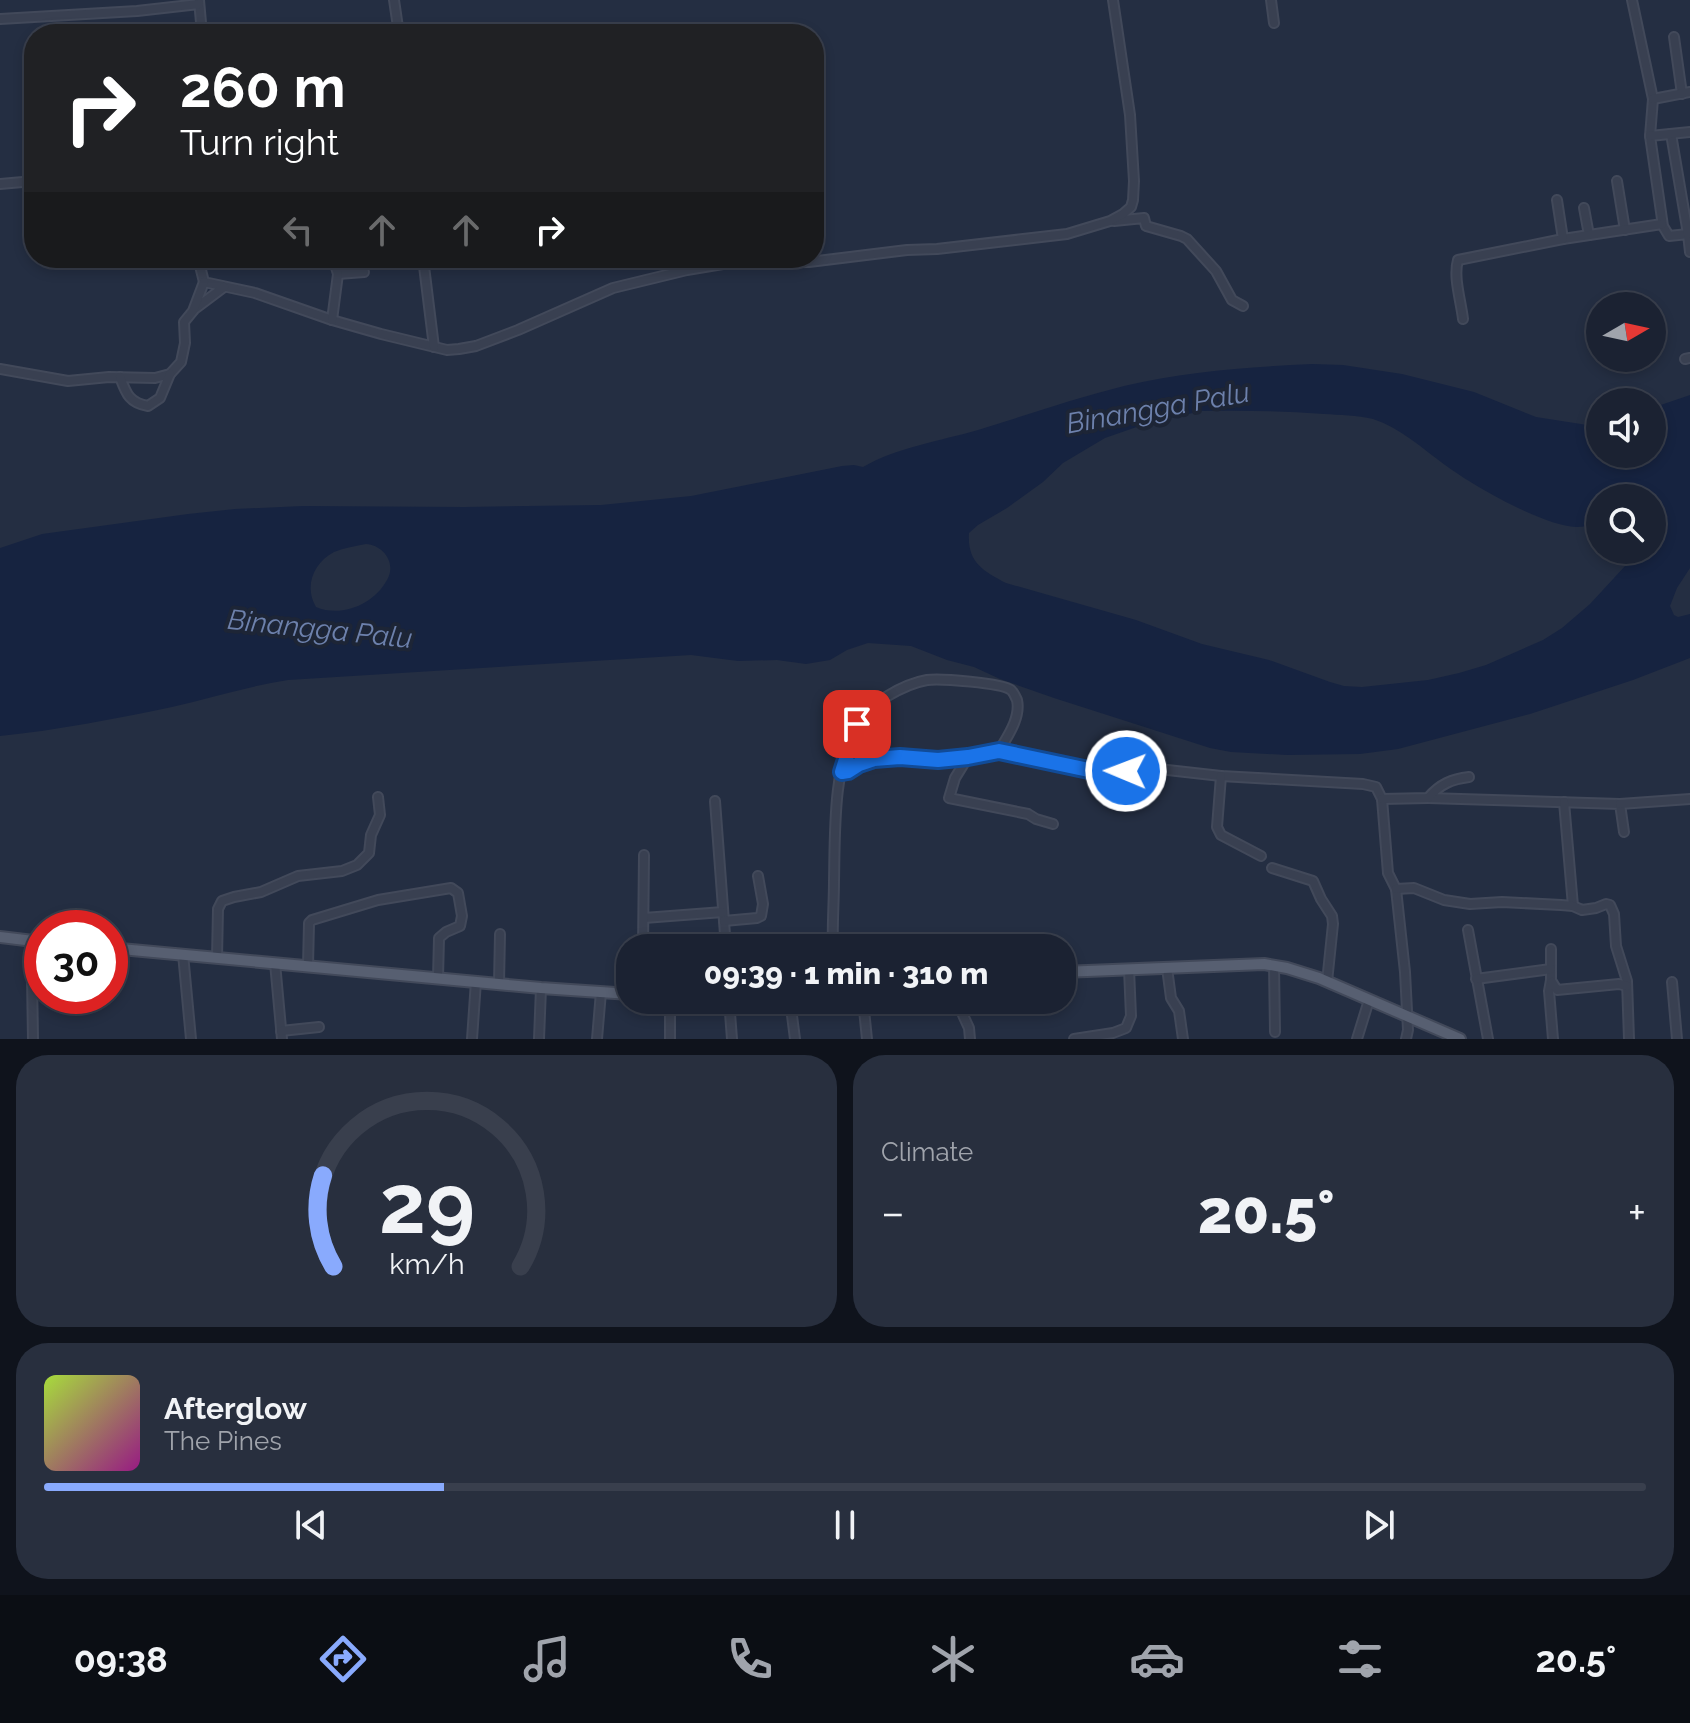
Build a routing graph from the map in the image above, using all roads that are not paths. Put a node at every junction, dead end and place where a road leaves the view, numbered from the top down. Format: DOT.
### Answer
graph roads {
  1 [pos="394,0"];
  2 [pos="1113,0"];
  3 [pos="1632,0"];
  4 [pos="1272,1"];
  5 [pos="199,2"];
  6 [pos="0,19"];
  7 [pos="1274,23"];
  8 [pos="201,24"];
  9 [pos="398,24"];
  10 [pos="1674,37"];
  11 [pos="1686,93"];
  12 [pos="1653,99"];
  13 [pos="1690,132"];
  14 [pos="1671,134"];
  15 [pos="1650,136"];
  16 [pos="1617,181"];
  17 [pos="24,182"];
  18 [pos="0,184"];
  19 [pos="1557,200"];
  20 [pos="1584,208"];
  21 [pos="1110,221"];
  22 [pos="1662,224"];
  23 [pos="1625,230"];
  24 [pos="1689,234"];
  25 [pos="1589,235"];
  26 [pos="1563,239"];
  27 [pos="1690,252"];
  28 [pos="824,260"];
  29 [pos="200,268"];
  30 [pos="336,268"];
  31 [pos="424,268"];
  32 [pos="699,268"];
  33 [pos="364,272"];
  34 [pos="338,274"];
  35 [pos="204,282"];
  36 [pos="224,287"];
  37 [pos="1243,306"];
  38 [pos="193,311"];
  39 [pos="1463,319"];
  40 [pos="332,320"];
  41 [pos="434,347"];
  42 [pos="0,369"];
  43 [pos="170,374"];
  44 [pos="120,377"];
  45 [pos="999,751"];
  46 [pos="968,757"];
  47 [pos="842,772"];
  48 [pos="1221,776"];
  49 [pos="1469,777"];
  50 [pos="378,797"];
  51 [pos="1428,798"];
  52 [pos="1382,799"];
  53 [pos="1690,799"];
  54 [pos="715,801"];
  55 [pos="1564,802"];
  56 [pos="1620,804"];
  57 [pos="1053,824"];
  58 [pos="1624,832"];
  59 [pos="644,855"];
  60 [pos="1261,856"];
  61 [pos="1272,868"];
  62 [pos="758,876"];
  63 [pos="1396,889"];
  64 [pos="1573,906"];
  65 [pos="724,916"];
  66 [pos="644,918"];
  67 [pos="1468,930"];
  68 [pos="500,934"];
  69 [pos="643,934"];
  70 [pos="725,934"];
  71 [pos="833,934"];
  72 [pos="0,937"];
  73 [pos="24,939"];
  74 [pos="128,949"];
  75 [pos="1551,949"];
  76 [pos="183,954"];
  77 [pos="217,958"];
  78 [pos="275,963"];
  79 [pos="1274,965"];
  80 [pos="308,966"];
  81 [pos="1167,968"];
  82 [pos="1129,969"];
  83 [pos="1551,969"];
  84 [pos="1076,971"];
  85 [pos="438,978"];
  86 [pos="1476,979"];
  87 [pos="1551,980"];
  88 [pos="476,981"];
  89 [pos="1327,982"];
  90 [pos="1672,982"];
  91 [pos="499,983"];
  92 [pos="1627,986"];
  93 [pos="541,988"];
  94 [pos="601,992"];
  95 [pos="616,993"];
  96 [pos="1369,1000"];
  97 [pos="33,1014"];
  98 [pos="670,1014"];
  99 [pos="730,1014"];
  100 [pos="792,1014"];
  101 [pos="864,1014"];
  102 [pos="963,1014"];
  103 [pos="1408,1018"];
  104 [pos="319,1027"];
  105 [pos="1275,1032"];
  106 [pos="281,1035"];
  107 [pos="33,1039"];
  108 [pos="191,1039"];
  109 [pos="472,1039"];
  110 [pos="539,1039"];
  111 [pos="597,1039"];
  112 [pos="670,1039"];
  113 [pos="732,1039"];
  114 [pos="795,1039"];
  115 [pos="867,1039"];
  116 [pos="970,1039"];
  117 [pos="1074,1039"];
  118 [pos="1183,1039"];
  119 [pos="1357,1039"];
  120 [pos="1406,1039"];
  121 [pos="1460,1039"];
  122 [pos="1488,1039"];
  123 [pos="1553,1039"];
  124 [pos="1629,1039"];
  125 [pos="1677,1039"];
  1 -- 9 [label="street"];
  2 -- 21 [label="street"];
  3 -- 12 [label="street"];
  4 -- 7 [label="street"];
  5 -- 6 [label="street"];
  5 -- 8 [label="street"];
  10 -- 11 [label="street"];
  11 -- 12 [label="street"];
  12 -- 15 [label="street"];
  13 -- 14 [label="street"];
  14 -- 15 [label="street"];
  14 -- 24 [label="street"];
  15 -- 22 [label="street"];
  16 -- 23 [label="street"];
  17 -- 18 [label="street"];
  19 -- 26 [label="street"];
  20 -- 25 [label="street"];
  21 -- 28 [label="street"];
  21 -- 37 [label="street"];
  22 -- 23 [label="street"];
  22 -- 24 [label="street"];
  23 -- 25 [label="street"];
  24 -- 27 [label="street"];
  25 -- 26 [label="street"];
  26 -- 39 [label="street"];
  29 -- 35 [label="street"];
  30 -- 34 [label="street"];
  31 -- 41 [label="street"];
  32 -- 41 [label="street"];
  33 -- 34 [label="street"];
  34 -- 40 [label="street"];
  35 -- 36 [label="street"];
  35 -- 38 [label="street"];
  36 -- 38 [label="street"];
  36 -- 40 [label="street"];
  38 -- 43 [label="street"];
  40 -- 41 [label="street"];
  42 -- 44 [label="street"];
  43 -- 44 [label="street"];
  43 -- 44 [label="street"];
  45 -- 46 [label="street"];
  45 -- 47 [label="street"];
  45 -- 48 [label="street"];
  46 -- 47 [label="street"];
  46 -- 57 [label="street"];
  47 -- 71 [label="street"];
  48 -- 52 [label="street"];
  48 -- 60 [label="street"];
  49 -- 51 [label="street"];
  50 -- 77 [label="street"];
  51 -- 52 [label="street"];
  51 -- 55 [label="street"];
  52 -- 63 [label="street"];
  53 -- 56 [label="street"];
  54 -- 65 [label="street"];
  55 -- 56 [label="street"];
  55 -- 64 [label="street"];
  56 -- 58 [label="street"];
  59 -- 66 [label="street"];
  61 -- 89 [label="street"];
  62 -- 65 [label="street"];
  63 -- 64 [label="street"];
  63 -- 103 [label="street"];
  64 -- 92 [label="street"];
  65 -- 66 [label="street"];
  65 -- 70 [label="street"];
  66 -- 69 [label="street"];
  67 -- 86 [label="street"];
  68 -- 91 [label="street"];
  72 -- 73 [label="main road"];
  74 -- 76 [label="main road"];
  75 -- 83 [label="street"];
  76 -- 77 [label="main road"];
  76 -- 108 [label="street"];
  77 -- 78 [label="main road"];
  78 -- 80 [label="main road"];
  78 -- 106 [label="street"];
  79 -- 81 [label="main road"];
  79 -- 89 [label="main road"];
  79 -- 105 [label="street"];
  80 -- 85 [label="main road"];
  80 -- 85 [label="street"];
  81 -- 82 [label="main road"];
  81 -- 118 [label="street"];
  82 -- 84 [label="main road"];
  82 -- 117 [label="street"];
  83 -- 86 [label="street"];
  83 -- 87 [label="street"];
  85 -- 88 [label="main road"];
  86 -- 122 [label="street"];
  87 -- 92 [label="street"];
  87 -- 123 [label="street"];
  88 -- 91 [label="main road"];
  88 -- 109 [label="street"];
  89 -- 96 [label="main road"];
  90 -- 125 [label="street"];
  91 -- 93 [label="main road"];
  92 -- 124 [label="street"];
  93 -- 94 [label="main road"];
  93 -- 110 [label="street"];
  94 -- 95 [label="main road"];
  94 -- 111 [label="street"];
  96 -- 103 [label="main road"];
  96 -- 119 [label="street"];
  97 -- 107 [label="street"];
  98 -- 112 [label="street"];
  99 -- 113 [label="street"];
  100 -- 114 [label="street"];
  101 -- 115 [label="street"];
  102 -- 116 [label="street"];
  103 -- 120 [label="street"];
  103 -- 121 [label="main road"];
  104 -- 106 [label="street"];
}
